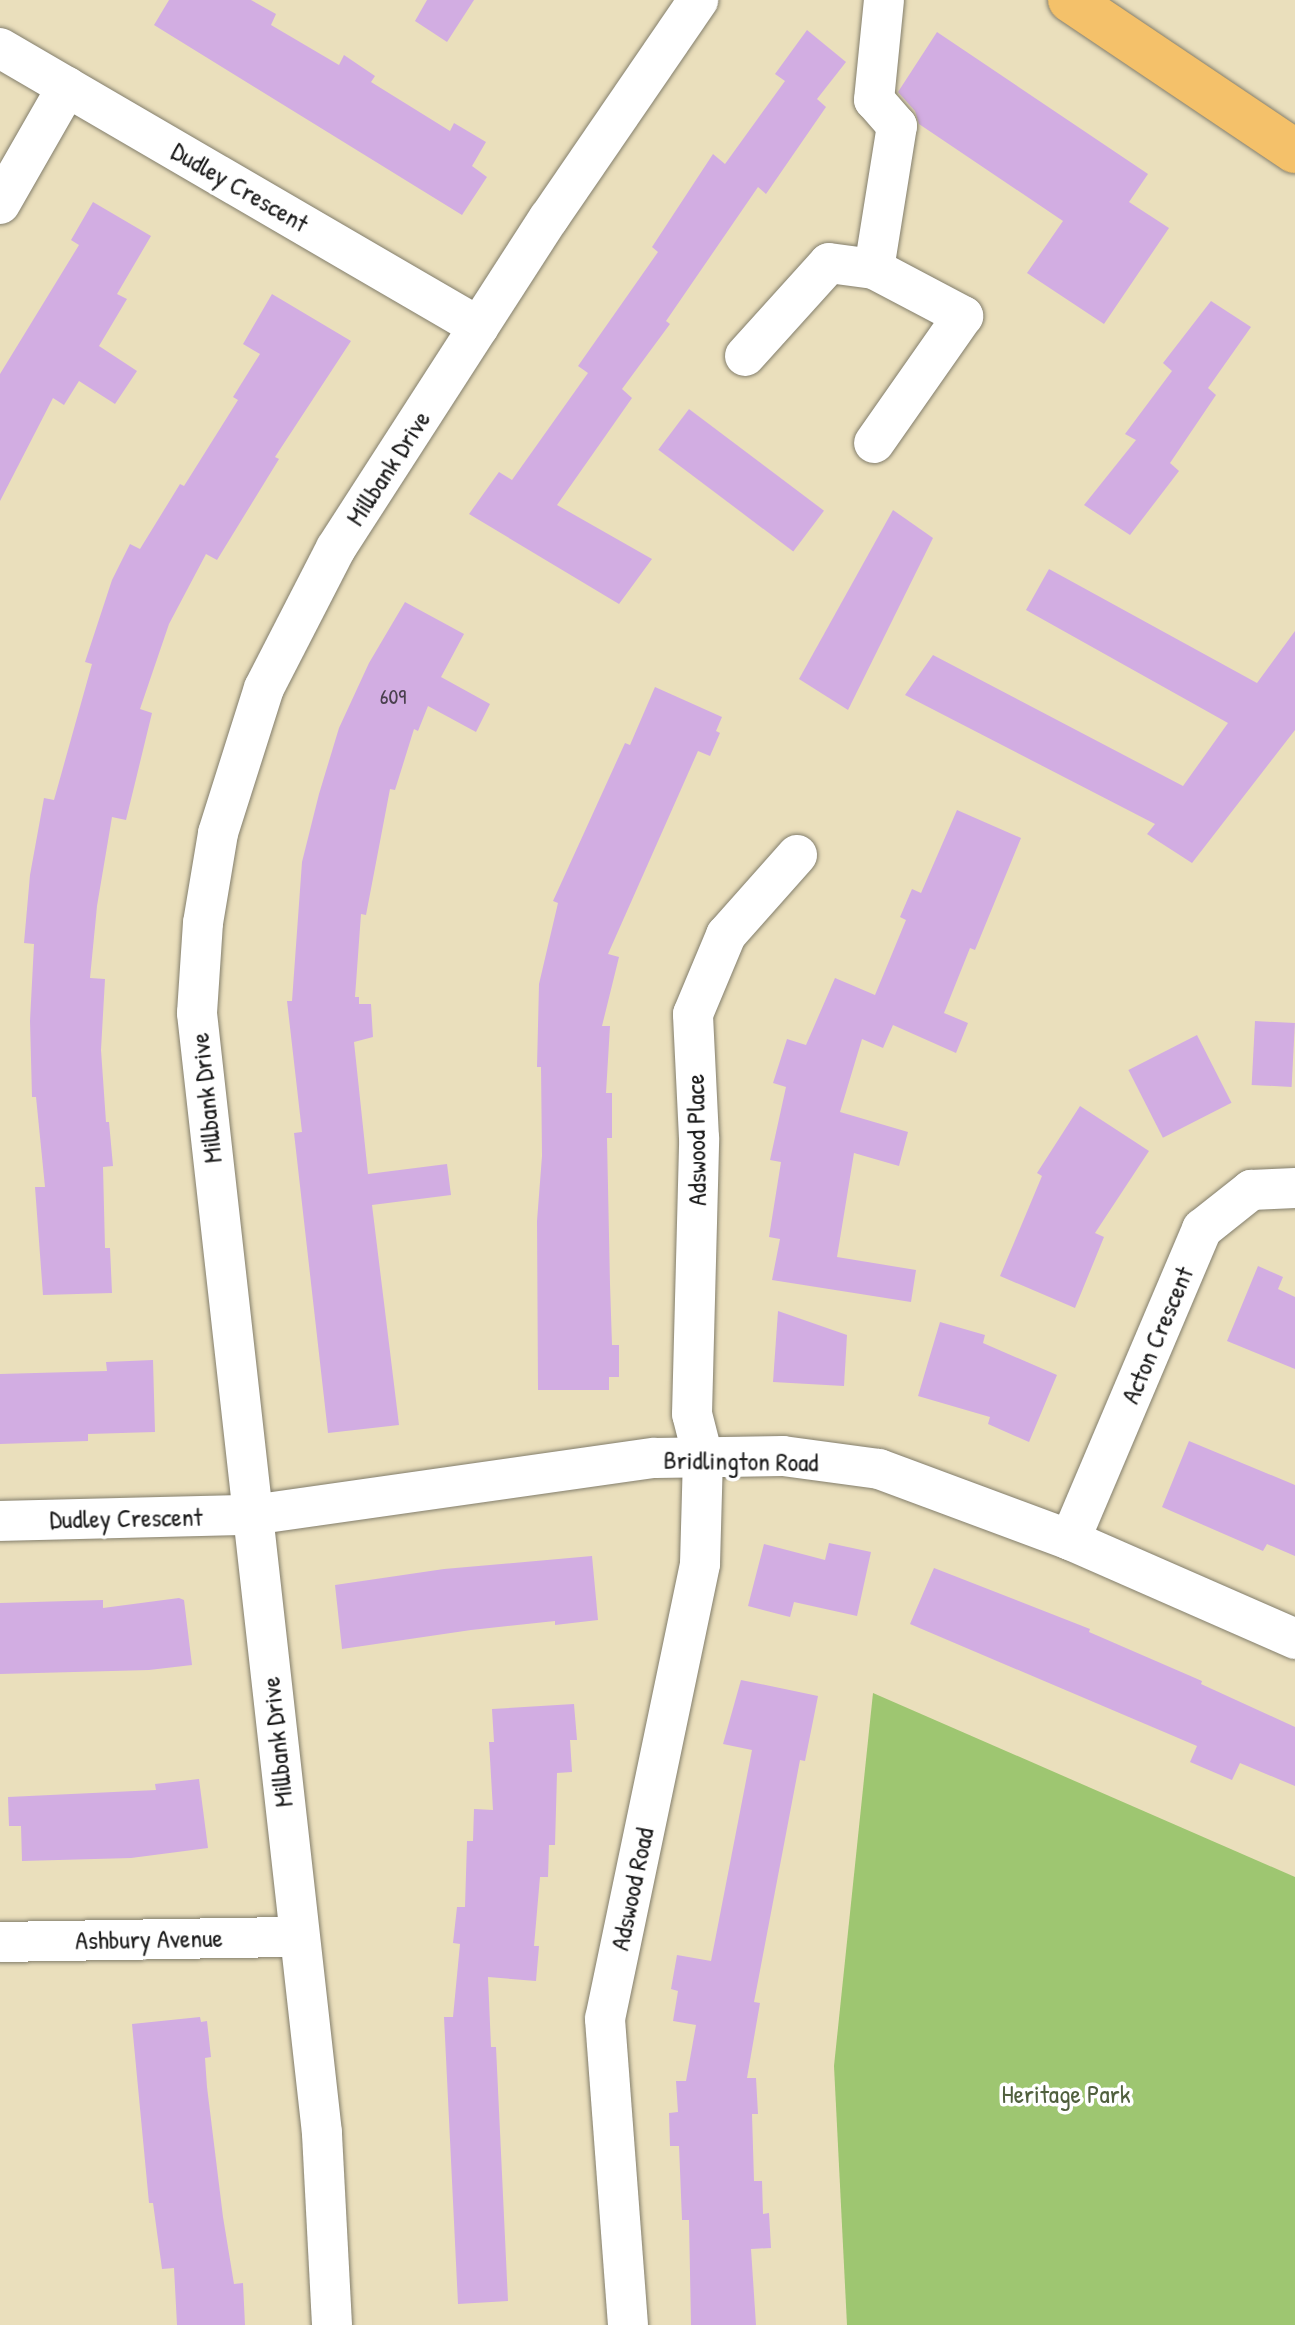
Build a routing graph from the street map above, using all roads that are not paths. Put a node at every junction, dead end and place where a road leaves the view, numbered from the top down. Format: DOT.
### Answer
graph roads {
  1 [pos="698,0"];
  2 [pos="884,0"];
  3 [pos="1070,0"];
  4 [pos="0,48"];
  5 [pos="67,87"];
  6 [pos="1295,151"];
  7 [pos="0,204"];
  8 [pos="874,269"];
  9 [pos="479,327"];
  10 [pos="745,356"];
  11 [pos="874,443"];
  12 [pos="797,855"];
  13 [pos="1295,1188"];
  14 [pos="703,1457"];
  15 [pos="252,1515"];
  16 [pos="0,1521"];
  17 [pos="1070,1540"];
  18 [pos="1295,1639"];
  19 [pos="299,1937"];
  20 [pos="0,1942"];
  21 [pos="332,2325"];
  22 [pos="628,2325"];
  1 -- 9 [label="street, Millbank Drive"];
  2 -- 8 [label="street"];
  3 -- 6 [label="main road"];
  4 -- 5 [label="street, Dudley Crescent"];
  5 -- 7 [label="street"];
  5 -- 9 [label="street, Dudley Crescent"];
  8 -- 10 [label="street"];
  8 -- 11 [label="street"];
  9 -- 15 [label="street, Millbank Drive"];
  12 -- 14 [label="street, Adswood Place"];
  13 -- 17 [label="street, Acton Crescent"];
  14 -- 15 [label="street, Bridlington Road"];
  14 -- 17 [label="street, Bridlington Road"];
  14 -- 22 [label="street, Adswood Road"];
  15 -- 16 [label="street, Dudley Crescent"];
  15 -- 19 [label="street, Millbank Drive"];
  17 -- 18 [label="street, Bridlington Road"];
  19 -- 20 [label="street, Ashbury Avenue"];
  19 -- 21 [label="street, Millbank Drive"];
}
